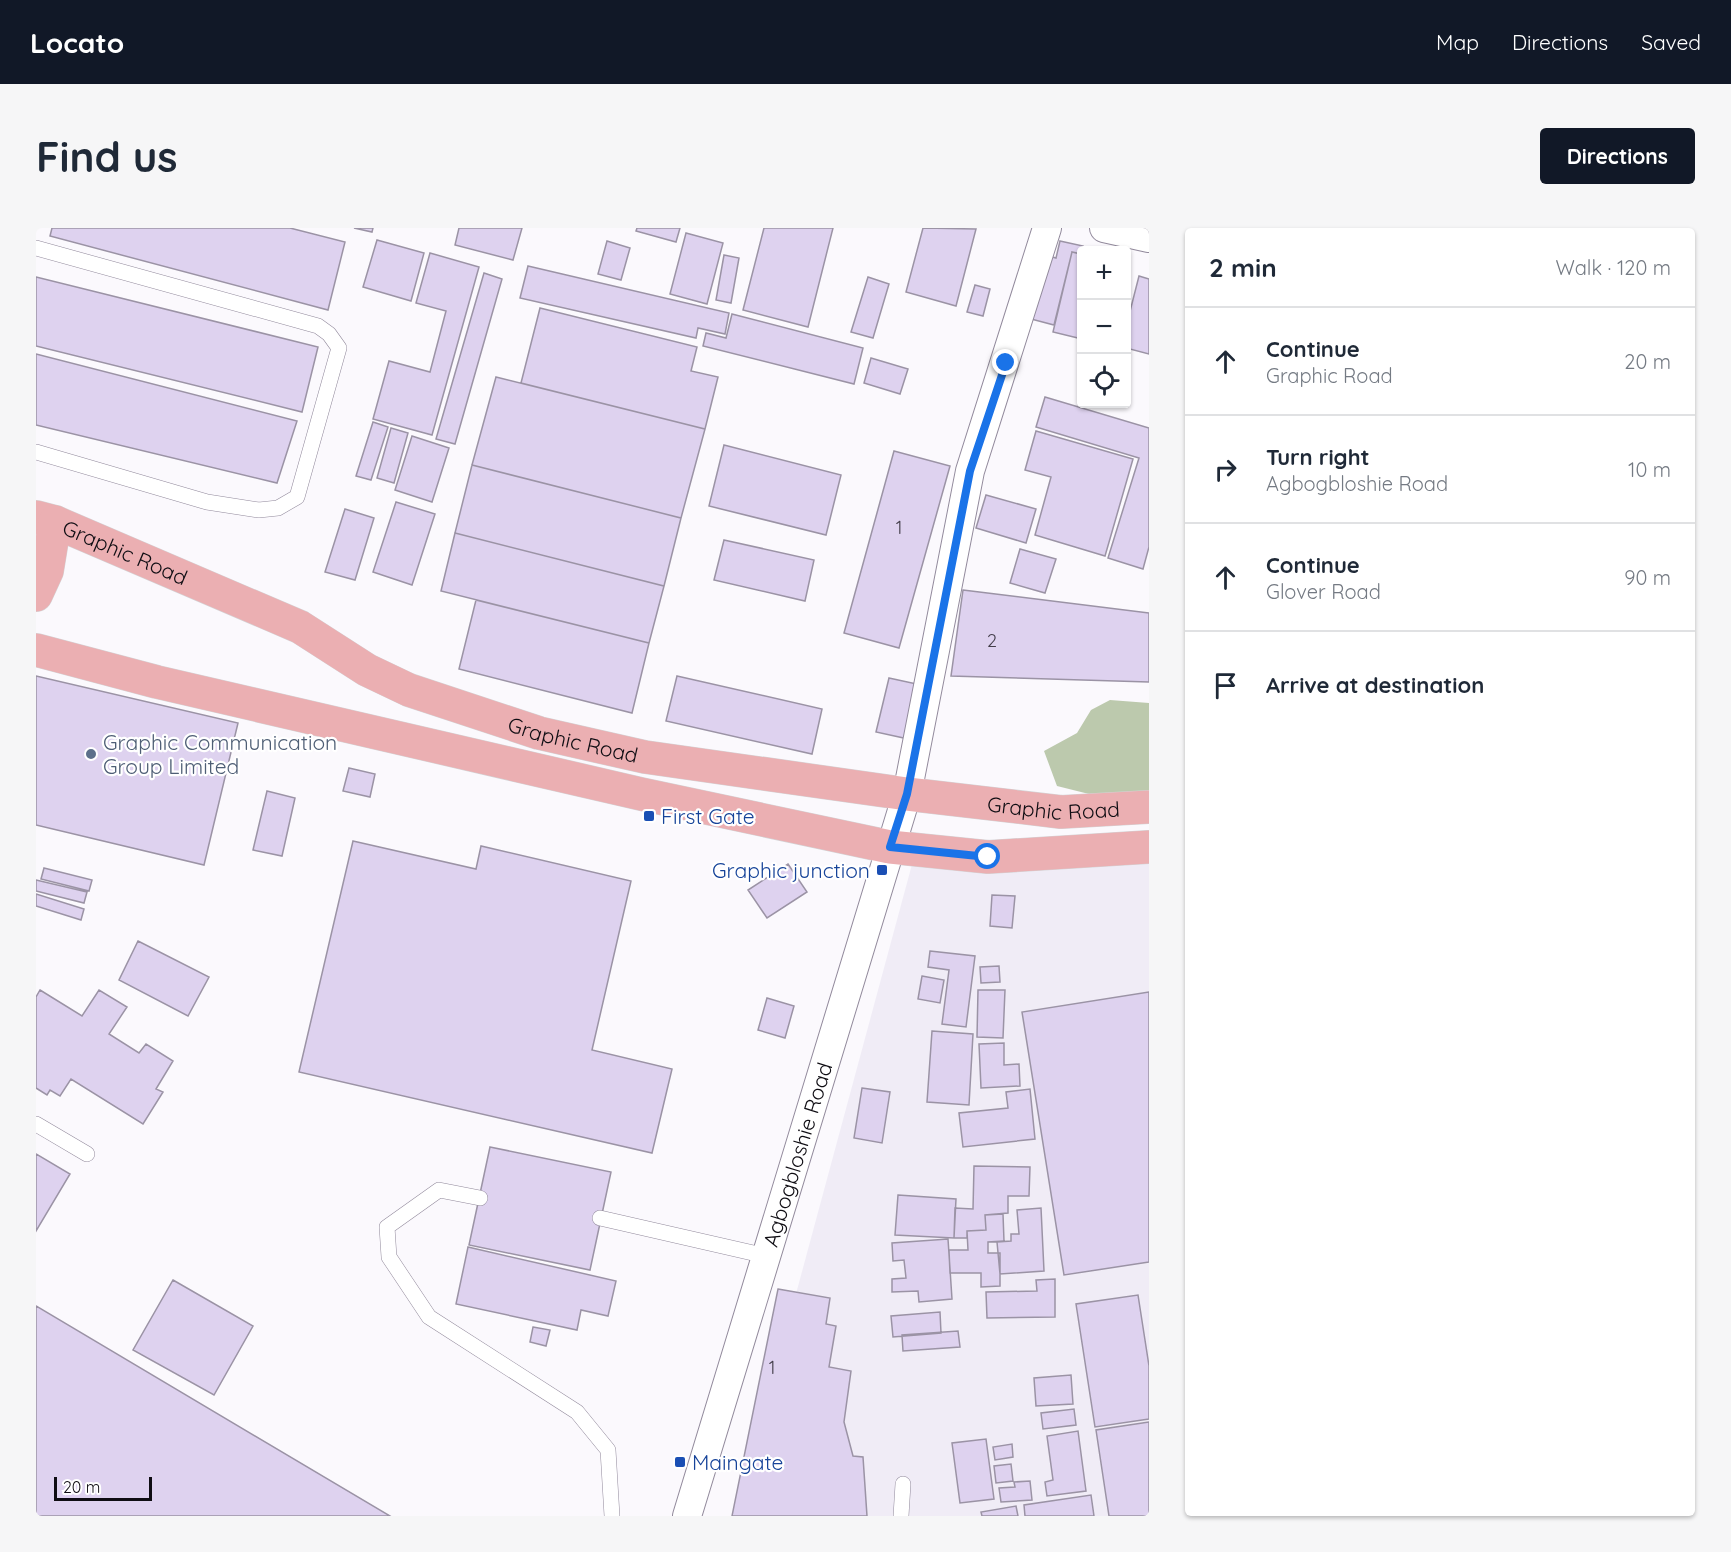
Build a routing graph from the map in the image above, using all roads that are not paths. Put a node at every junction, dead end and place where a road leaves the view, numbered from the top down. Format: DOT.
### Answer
graph roads {
  1 [pos="1047,228"];
  2 [pos="1104,228"];
  3 [pos="1149,238"];
  4 [pos="36,248"];
  5 [pos="36,452"];
  6 [pos="46,519"];
  7 [pos="36,595"];
  8 [pos="36,650"];
  9 [pos="907,794"];
  10 [pos="1149,807"];
  11 [pos="890,847"];
  12 [pos="1149,847"];
  13 [pos="36,1124"];
  14 [pos="87,1154"];
  15 [pos="480,1198"];
  16 [pos="600,1218"];
  17 [pos="766,1256"];
  18 [pos="903,1484"];
  19 [pos="612,1516"];
  20 [pos="687,1516"];
  21 [pos="901,1516"];
  1 -- 9 [label="street, Agbogbloshie Road"];
  2 -- 3 [label="street"];
  4 -- 5 [label="lane"];
  6 -- 7 [label="main road"];
  6 -- 9 [label="main road, Graphic Road"];
  8 -- 11 [label="main road, Graphic Road"];
  9 -- 10 [label="main road, Graphic Road"];
  9 -- 11 [label="street, Agbogbloshie Road"];
  11 -- 12 [label="main road, Graphic Road"];
  11 -- 17 [label="street, Agbogbloshie Road"];
  13 -- 14 [label="lane"];
  15 -- 19 [label="lane"];
  16 -- 17 [label="lane"];
  17 -- 20 [label="street, Agbogbloshie Road"];
  18 -- 21 [label="lane"];
}
